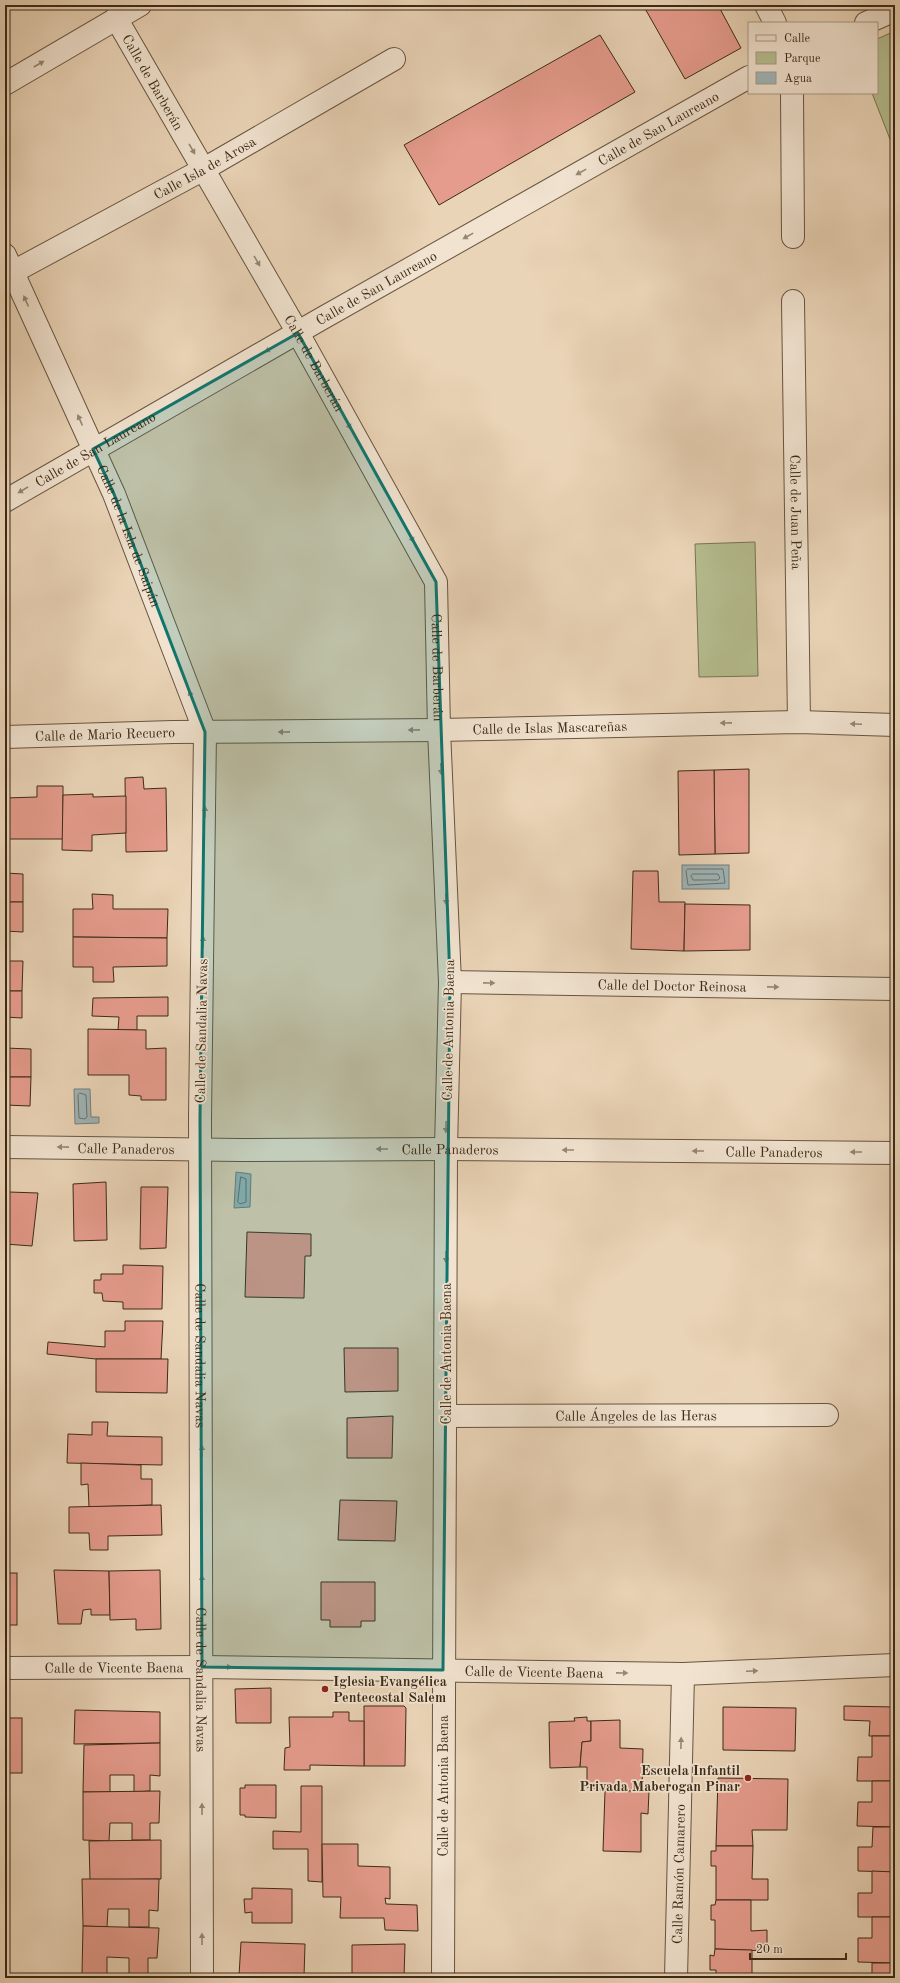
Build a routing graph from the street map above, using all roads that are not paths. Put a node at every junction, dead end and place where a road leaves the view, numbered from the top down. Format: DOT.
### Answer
graph roads {
  1 [pos="140,5"];
  2 [pos="766,5"];
  3 [pos="895,10"];
  4 [pos="116,18"];
  5 [pos="774,22"];
  6 [pos="868,22"];
  7 [pos="394,59"];
  8 [pos="748,78"];
  9 [pos="5,84"];
  10 [pos="792,94"];
  11 [pos="204,169"];
  12 [pos="793,237"];
  13 [pos="9,264"];
  14 [pos="793,301"];
  15 [pos="298,333"];
  16 [pos="93,449"];
  17 [pos="5,501"];
  18 [pos="799,722"];
  19 [pos="895,725"];
  20 [pos="439,730"];
  21 [pos="205,732"];
  22 [pos="5,737"];
  23 [pos="450,982"];
  24 [pos="895,989"];
  25 [pos="5,1147"];
  26 [pos="200,1148"];
  27 [pos="446,1149"];
  28 [pos="895,1153"];
  29 [pos="827,1415"];
  30 [pos="446,1416"];
  31 [pos="895,1665"];
  32 [pos="202,1667"];
  33 [pos="5,1668"];
  34 [pos="443,1670"];
  35 [pos="683,1674"];
  36 [pos="202,1978"];
  37 [pos="444,1978"];
  38 [pos="676,1978"];
  1 -- 4 [label="street"];
  2 -- 5 [label="street"];
  3 -- 6 [label="street"];
  9 -- 4 [label="street, one-way"];
  4 -- 11 [label="street, Calle de Barberán, one-way"];
  7 -- 11 [label="street, Calle Isla de Arosa"];
  8 -- 15 [label="street, Calle de San Laureano, one-way"];
  10 -- 12 [label="street"];
  11 -- 13 [label="street, Calle Isla de Arosa"];
  11 -- 15 [label="street, Calle de Barberán, one-way"];
  16 -- 13 [label="street, Calle de la Isla de Saipán, one-way"];
  14 -- 18 [label="street, Calle de Juan Peña"];
  15 -- 16 [label="street, Calle de San Laureano, one-way"];
  15 -- 20 [label="street, Calle de Barberán, one-way"];
  16 -- 17 [label="street, Calle de San Laureano, one-way"];
  21 -- 16 [label="street, Calle de la Isla de Saipán, one-way"];
  19 -- 18 [label="street, Calle de Islas Mascareñas, one-way"];
  18 -- 20 [label="street, Calle de Islas Mascareñas, one-way"];
  20 -- 21 [label="street, Calle de Islas Mascareñas, one-way"];
  20 -- 23 [label="street, Calle de Antonia Baena, one-way"];
  21 -- 22 [label="street, Calle de Mario Recuero"];
  26 -- 21 [label="street, Calle de Sandalia Navas, one-way"];
  23 -- 24 [label="street, Calle del Doctor Reinosa, one-way"];
  23 -- 27 [label="street, Calle de Antonia Baena, one-way"];
  26 -- 25 [label="street, Calle Panaderos, one-way"];
  27 -- 26 [label="street, Calle Panaderos, one-way"];
  32 -- 26 [label="street, Calle de Sandalia Navas, one-way"];
  28 -- 27 [label="street, Calle Panaderos, one-way"];
  27 -- 30 [label="street, Calle de Antonia Baena, one-way"];
  29 -- 30 [label="street, Calle Ángeles de las Heras"];
  30 -- 34 [label="street, Calle de Antonia Baena"];
  35 -- 31 [label="street, Calle de Vicente Baena, one-way"];
  32 -- 33 [label="street, Calle de Vicente Baena"];
  32 -- 34 [label="street, Calle de Vicente Baena, one-way"];
  36 -- 32 [label="street, Calle de Sandalia Navas, one-way"];
  34 -- 35 [label="street, Calle de Vicente Baena, one-way"];
  34 -- 37 [label="street, Calle de Antonia Baena"];
  38 -- 35 [label="street, Calle Ramón Camarero, one-way"];
}
